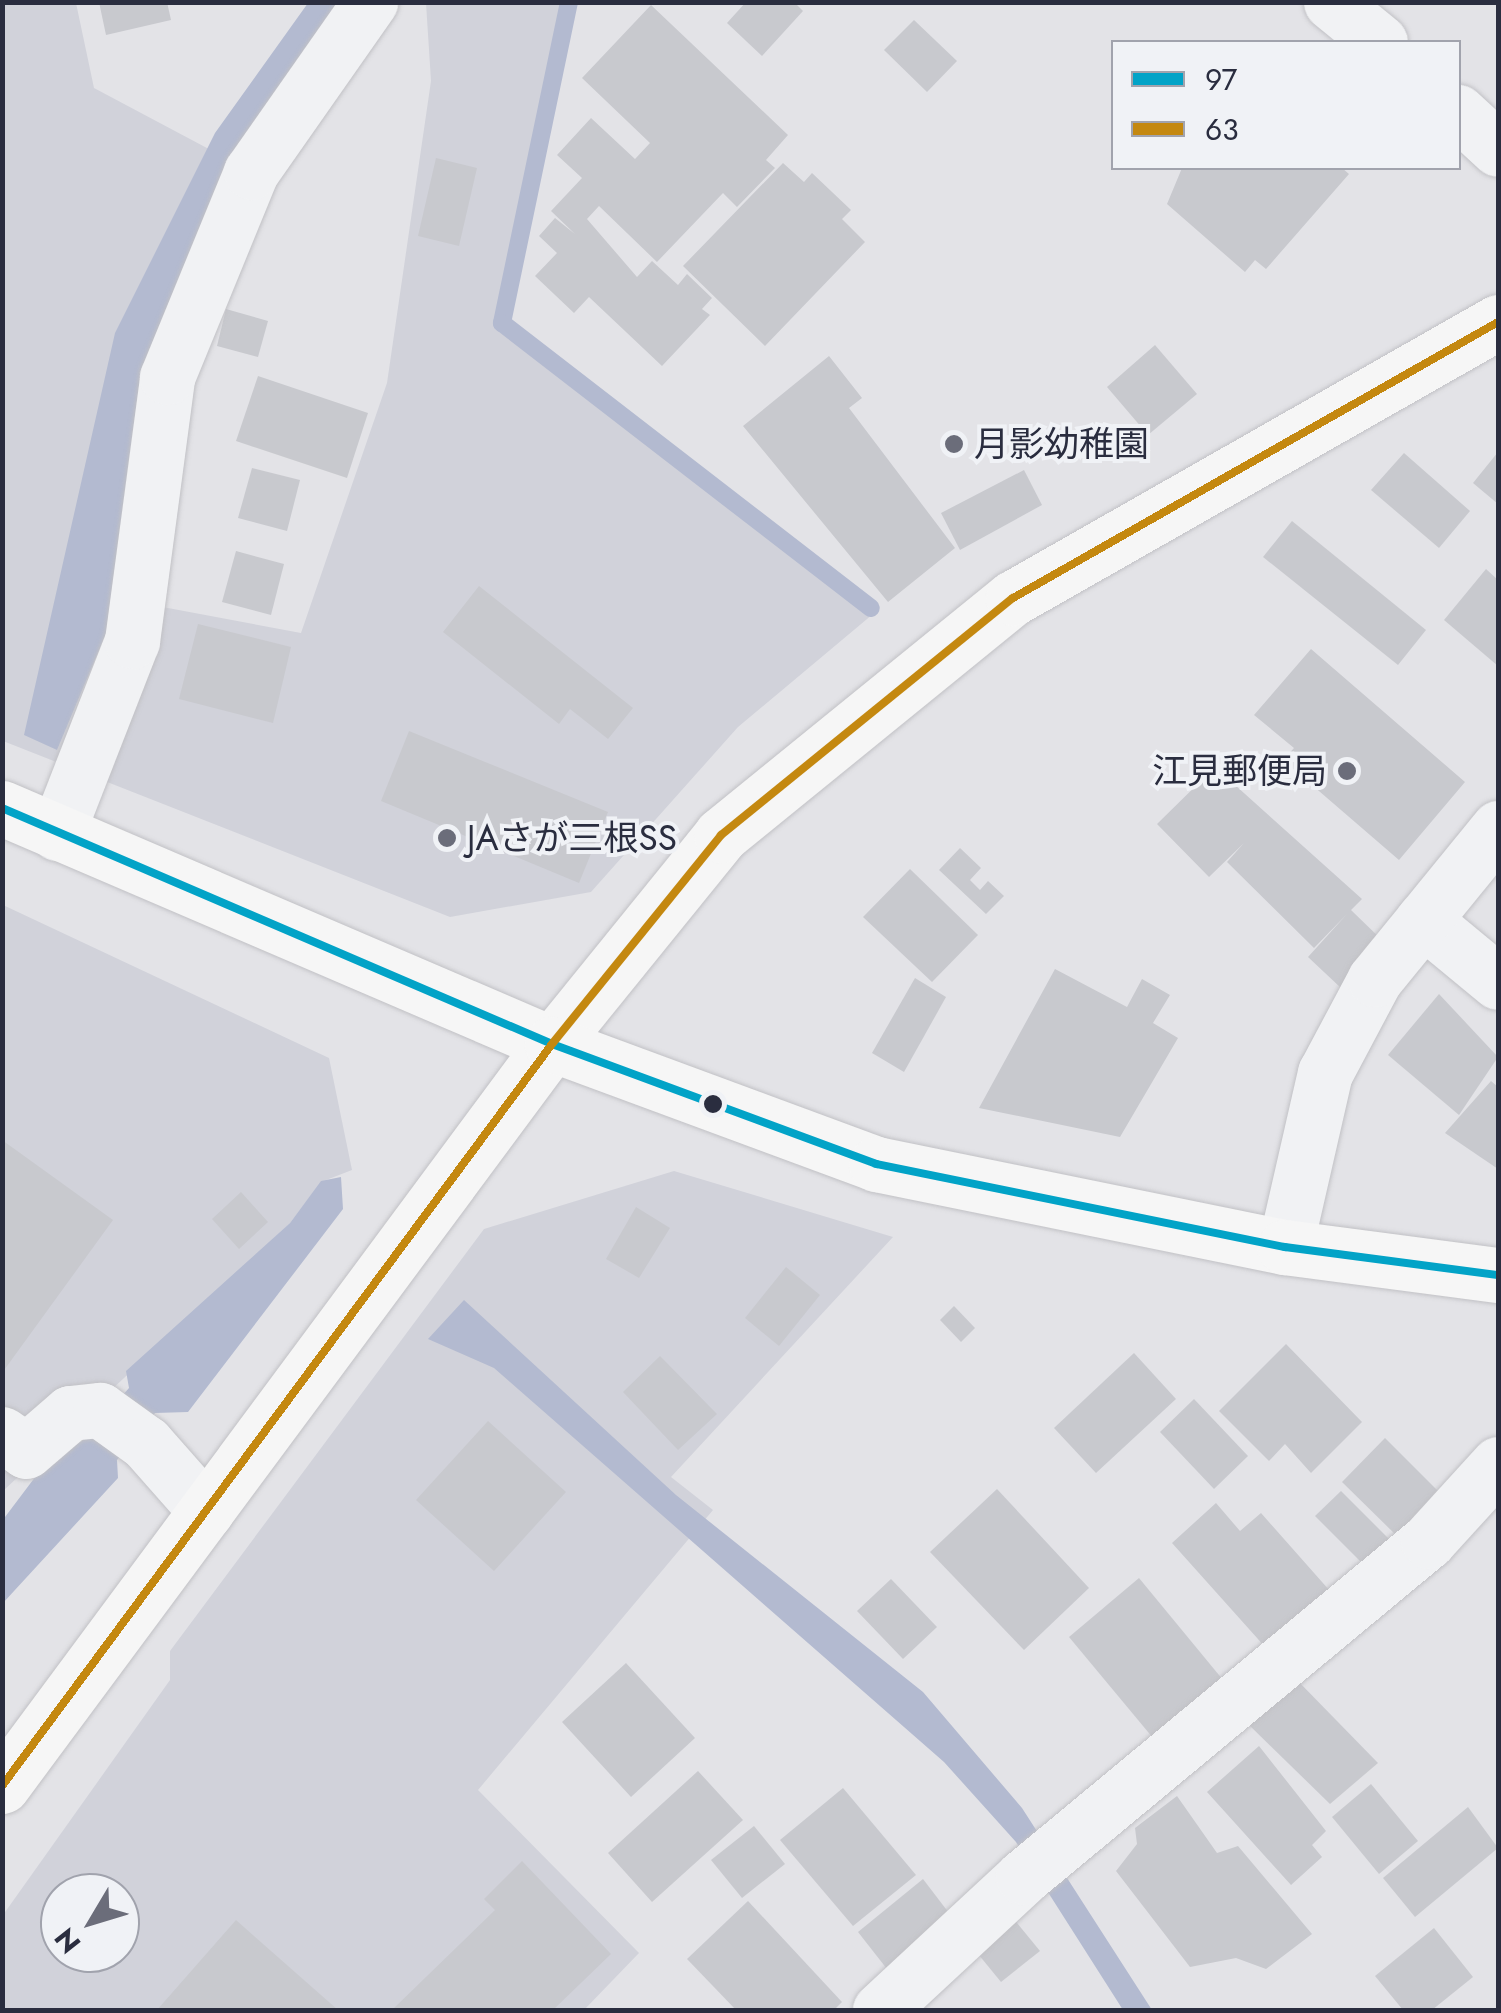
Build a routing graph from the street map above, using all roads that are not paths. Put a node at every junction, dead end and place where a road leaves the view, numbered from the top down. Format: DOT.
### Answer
graph roads {
  1 [pos="370,2"];
  2 [pos="1331,2"];
  3 [pos="1378,40"];
  4 [pos="1461,115"];
  5 [pos="1498,150"];
  6 [pos="1498,322"];
  7 [pos="2,808"];
  8 [pos="1498,828"];
  9 [pos="57,832"];
  10 [pos="1423,920"];
  11 [pos="1498,982"];
  12 [pos="552,1044"];
  13 [pos="1284,1248"];
  14 [pos="1498,1276"];
  15 [pos="2,1434"];
  16 [pos="1498,1464"];
  17 [pos="206,1511"];
  18 [pos="2,1786"];
  19 [pos="880,2010"];
  1 -- 9 [label="street"];
  2 -- 3 [label="street"];
  4 -- 5 [label="street"];
  6 -- 12 [label="main road"];
  7 -- 9 [label="main road"];
  8 -- 10 [label="street"];
  9 -- 12 [label="main road"];
  10 -- 11 [label="street"];
  10 -- 13 [label="street"];
  12 -- 13 [label="main road"];
  12 -- 17 [label="main road"];
  13 -- 14 [label="main road"];
  15 -- 17 [label="street"];
  16 -- 19 [label="street"];
  17 -- 18 [label="main road"];
}
